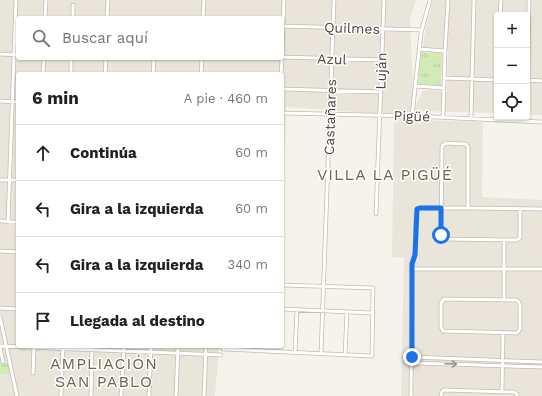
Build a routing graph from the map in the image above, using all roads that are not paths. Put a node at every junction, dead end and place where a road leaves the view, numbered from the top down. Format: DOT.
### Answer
graph roads {
  1 [pos="16,0"];
  2 [pos="46,0"];
  3 [pos="108,0"];
  4 [pos="204,0"];
  5 [pos="284,0"];
  6 [pos="334,0"];
  7 [pos="384,0"];
  8 [pos="430,0"];
  9 [pos="448,0"];
  10 [pos="474,0"];
  11 [pos="501,0"];
  12 [pos="528,0"];
  13 [pos="73,5"];
  14 [pos="500,12"];
  15 [pos="45,16"];
  16 [pos="73,16"];
  17 [pos="107,16"];
  18 [pos="203,16"];
  19 [pos="283,16"];
  20 [pos="284,26"];
  21 [pos="333,28"];
  22 [pos="382,29"];
  23 [pos="422,30"];
  24 [pos="527,48"];
  25 [pos="419,49"];
  26 [pos="445,51"];
  27 [pos="0,54"];
  28 [pos="16,54"];
  29 [pos="284,58"];
  30 [pos="332,59"];
  31 [pos="44,60"];
  32 [pos="71,60"];
  33 [pos="106,60"];
  34 [pos="154,60"];
  35 [pos="202,60"];
  36 [pos="282,60"];
  37 [pos="381,60"];
  38 [pos="43,72"];
  39 [pos="71,72"];
  40 [pos="105,72"];
  41 [pos="153,72"];
  42 [pos="201,72"];
  43 [pos="281,72"];
  44 [pos="444,78"];
  45 [pos="472,79"];
  46 [pos="494,80"];
  47 [pos="530,80"];
  48 [pos="542,81"];
  49 [pos="527,84"];
  50 [pos="415,86"];
  51 [pos="444,88"];
  52 [pos="284,89"];
  53 [pos="331,91"];
  54 [pos="381,92"];
  55 [pos="0,101"];
  56 [pos="12,101"];
  57 [pos="16,102"];
  58 [pos="284,113"];
  59 [pos="330,114"];
  60 [pos="380,115"];
  61 [pos="412,116"];
  62 [pos="443,117"];
  63 [pos="471,118"];
  64 [pos="494,118"];
  65 [pos="518,120"];
  66 [pos="527,121"];
  67 [pos="542,122"];
  68 [pos="0,180"];
  69 [pos="9,180"];
  70 [pos="16,180"];
  71 [pos="441,208"];
  72 [pos="468,208"];
  73 [pos="520,209"];
  74 [pos="542,210"];
  75 [pos="376,214"];
  76 [pos="0,221"];
  77 [pos="8,222"];
  78 [pos="16,222"];
  79 [pos="504,240"];
  80 [pos="0,251"];
  81 [pos="16,252"];
  82 [pos="412,269"];
  83 [pos="504,269"];
  84 [pos="542,269"];
  85 [pos="284,285"];
  86 [pos="324,287"];
  87 [pos="504,300"];
  88 [pos="0,308"];
  89 [pos="16,309"];
  90 [pos="284,309"];
  91 [pos="297,309"];
  92 [pos="323,311"];
  93 [pos="347,312"];
  94 [pos="373,313"];
  95 [pos="0,317"];
  96 [pos="503,333"];
  97 [pos="6,346"];
  98 [pos="16,346"];
  99 [pos="0,347"];
  100 [pos="34,348"];
  101 [pos="63,348"];
  102 [pos="78,348"];
  103 [pos="151,348"];
  104 [pos="178,348"];
  105 [pos="206,348"];
  106 [pos="223,348"];
  107 [pos="271,348"];
  108 [pos="92,349"];
  109 [pos="247,350"];
  110 [pos="124,351"];
  111 [pos="151,352"];
  112 [pos="271,352"];
  113 [pos="178,353"];
  114 [pos="295,353"];
  115 [pos="205,354"];
  116 [pos="321,354"];
  117 [pos="221,355"];
  118 [pos="345,355"];
  119 [pos="412,357"];
  120 [pos="502,361"];
  121 [pos="3,362"];
  122 [pos="542,362"];
  123 [pos="412,363"];
  124 [pos="502,366"];
  125 [pos="542,367"];
  126 [pos="33,372"];
  127 [pos="462,390"];
  128 [pos="493,391"];
  129 [pos="502,391"];
  130 [pos="17,396"];
  131 [pos="61,396"];
  132 [pos="90,396"];
  133 [pos="121,396"];
  134 [pos="149,396"];
  135 [pos="176,396"];
  136 [pos="204,396"];
  137 [pos="411,396"];
  138 [pos="441,396"];
  139 [pos="462,396"];
  140 [pos="493,396"];
  141 [pos="517,396"];
  1 -- 28 [label="street"];
  2 -- 15 [label="street"];
  3 -- 17 [label="street"];
  4 -- 18 [label="street"];
  5 -- 19 [label="street"];
  6 -- 21 [label="street, Castañares"];
  7 -- 22 [label="street, Luján"];
  8 -- 23 [label="street"];
  9 -- 26 [label="street"];
  10 -- 45 [label="street"];
  11 -- 14 [label="street"];
  12 -- 24 [label="street"];
  13 -- 16 [label="street"];
  20 -- 21 [label="street, Quilmes"];
  21 -- 22 [label="street, Quilmes"];
  21 -- 30 [label="street, Castañares"];
  22 -- 23 [label="street, Quilmes"];
  22 -- 37 [label="street, Luján"];
  23 -- 25 [label="street"];
  25 -- 26 [label="street"];
  25 -- 50 [label="street"];
  26 -- 44 [label="street"];
  27 -- 28 [label="street"];
  28 -- 56 [label="street"];
  29 -- 30 [label="street, Azul"];
  30 -- 37 [label="street, Azul"];
  30 -- 53 [label="street, Castañares"];
  31 -- 38 [label="street"];
  32 -- 39 [label="street"];
  33 -- 40 [label="street"];
  34 -- 41 [label="street"];
  35 -- 42 [label="street"];
  36 -- 43 [label="street"];
  37 -- 54 [label="street, Luján"];
  44 -- 45 [label="street"];
  44 -- 51 [label="street"];
  45 -- 46 [label="street"];
  45 -- 63 [label="street"];
  47 -- 48 [label="street"];
  49 -- 66 [label="street"];
  50 -- 51 [label="street"];
  50 -- 61 [label="street"];
  51 -- 62 [label="street"];
  52 -- 53 [label="street"];
  53 -- 54 [label="street"];
  53 -- 59 [label="street, Castañares"];
  54 -- 60 [label="street, Luján"];
  55 -- 56 [label="street"];
  56 -- 57 [label="street"];
  56 -- 69 [label="street"];
  58 -- 59 [label="street, Pigüé"];
  59 -- 60 [label="street, Pigüé"];
  59 -- 86 [label="street, Castañares"];
  60 -- 61 [label="street, Pigüé"];
  60 -- 75 [label="street, Luján"];
  61 -- 62 [label="street, Pigüé"];
  62 -- 63 [label="street, Pigüé"];
  63 -- 64 [label="street, Pigüé"];
  65 -- 66 [label="street, Pigüé"];
  66 -- 67 [label="street, Pigüé"];
  68 -- 69 [label="street"];
  69 -- 70 [label="street"];
  69 -- 77 [label="street"];
  71 -- 72 [label="street"];
  71 -- 72 [label="street"];
  71 -- 79 [label="street"];
  71 -- 82 [label="street"];
  72 -- 73 [label="street"];
  73 -- 74 [label="street"];
  73 -- 79 [label="street"];
  76 -- 77 [label="street"];
  77 -- 78 [label="street"];
  79 -- 83 [label="street"];
  80 -- 81 [label="street"];
  82 -- 83 [label="street"];
  82 -- 119 [label="street"];
  83 -- 84 [label="street"];
  83 -- 87 [label="street"];
  85 -- 86 [label="street"];
  86 -- 92 [label="street, Castañares"];
  86 -- 94 [label="street"];
  87 -- 96 [label="street"];
  87 -- 96 [label="street"];
  88 -- 89 [label="street"];
  90 -- 91 [label="street"];
  91 -- 92 [label="street"];
  91 -- 114 [label="street"];
  92 -- 93 [label="street"];
  92 -- 116 [label="street, Castañares"];
  93 -- 94 [label="street"];
  93 -- 118 [label="street"];
  94 -- 118 [label="street"];
  95 -- 97 [label="street"];
  96 -- 120 [label="street"];
  97 -- 98 [label="street"];
  97 -- 99 [label="street"];
  97 -- 130 [label="street"];
  99 -- 121 [label="street"];
  100 -- 126 [label="street"];
  101 -- 131 [label="street"];
  102 -- 108 [label="street"];
  103 -- 111 [label="street"];
  104 -- 113 [label="street"];
  105 -- 115 [label="street"];
  106 -- 109 [label="street"];
  107 -- 112 [label="street"];
  108 -- 110 [label="street"];
  108 -- 132 [label="street"];
  109 -- 112 [label="street"];
  110 -- 111 [label="street"];
  110 -- 133 [label="street"];
  111 -- 113 [label="street"];
  111 -- 134 [label="street"];
  112 -- 114 [label="street"];
  113 -- 115 [label="street"];
  113 -- 135 [label="street"];
  114 -- 116 [label="street"];
  115 -- 117 [label="street"];
  115 -- 136 [label="street"];
  116 -- 118 [label="street"];
  119 -- 120 [label="street"];
  119 -- 123 [label="street"];
  120 -- 122 [label="street"];
  120 -- 124 [label="street"];
  123 -- 124 [label="street, one-way"];
  123 -- 137 [label="street"];
  124 -- 125 [label="street"];
  124 -- 129 [label="street"];
  127 -- 128 [label="street"];
  127 -- 138 [label="street"];
  127 -- 139 [label="street"];
  128 -- 129 [label="street"];
  128 -- 140 [label="street"];
  129 -- 141 [label="street"];
}
